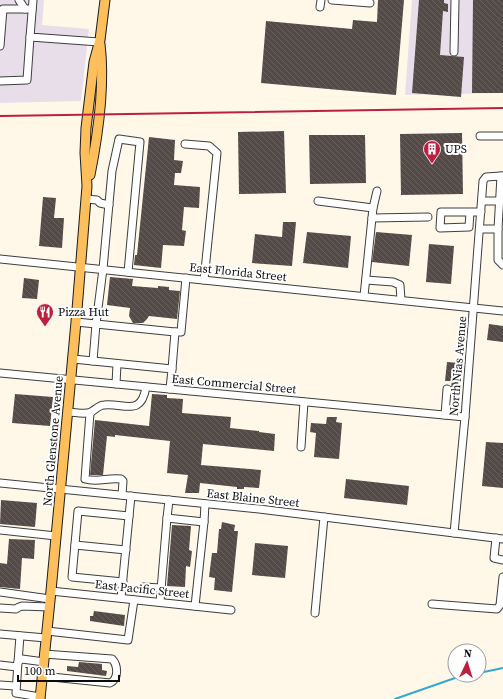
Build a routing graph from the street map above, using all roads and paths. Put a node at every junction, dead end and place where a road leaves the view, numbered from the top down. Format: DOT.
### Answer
graph roads {
  1 [pos="19,0"];
  2 [pos="33,0"];
  3 [pos="105,0"];
  4 [pos="332,0"];
  5 [pos="455,0"];
  6 [pos="370,3"];
  7 [pos="29,9"];
  8 [pos="30,37"];
  9 [pos="100,41"];
  10 [pos="0,46"];
  11 [pos="454,52"];
  12 [pos="0,81"];
  13 [pos="480,136"];
  14 [pos="503,136"];
  15 [pos="185,144"];
  16 [pos="502,176"];
  17 [pos="377,191"];
  18 [pos="109,197"];
  19 [pos="86,199"];
  20 [pos="97,200"];
  21 [pos="318,201"];
  22 [pos="482,201"];
  23 [pos="501,201"];
  24 [pos="109,205"];
  25 [pos="373,208"];
  26 [pos="470,212"];
  27 [pos="481,212"];
  28 [pos="428,217"];
  29 [pos="372,218"];
  30 [pos="480,229"];
  31 [pos="498,229"];
  32 [pos="0,259"];
  33 [pos="503,265"];
  34 [pos="81,266"];
  35 [pos="103,269"];
  36 [pos="128,272"];
  37 [pos="186,278"];
  38 [pos="204,280"];
  39 [pos="366,280"];
  40 [pos="364,296"];
  41 [pos="401,300"];
  42 [pos="474,307"];
  43 [pos="503,311"];
  44 [pos="76,322"];
  45 [pos="96,324"];
  46 [pos="175,332"];
  47 [pos="73,359"];
  48 [pos="93,361"];
  49 [pos="117,364"];
  50 [pos="172,369"];
  51 [pos="0,373"];
  52 [pos="72,380"];
  53 [pos="116,384"];
  54 [pos="146,387"];
  55 [pos="170,389"];
  56 [pos="447,389"];
  57 [pos="304,402"];
  58 [pos="68,412"];
  59 [pos="90,413"];
  60 [pos="445,415"];
  61 [pos="465,417"];
  62 [pos="301,447"];
  63 [pos="0,483"];
  64 [pos="61,488"];
  65 [pos="122,495"];
  66 [pos="131,496"];
  67 [pos="169,500"];
  68 [pos="206,504"];
  69 [pos="129,516"];
  70 [pos="324,517"];
  71 [pos="167,518"];
  72 [pos="204,522"];
  73 [pos="0,530"];
  74 [pos="454,533"];
  75 [pos="56,536"];
  76 [pos="499,538"];
  77 [pos="75,545"];
  78 [pos="126,550"];
  79 [pos="503,560"];
  80 [pos="503,577"];
  81 [pos="123,582"];
  82 [pos="143,587"];
  83 [pos="161,588"];
  84 [pos="0,592"];
  85 [pos="121,598"];
  86 [pos="50,599"];
  87 [pos="134,600"];
  88 [pos="160,602"];
  89 [pos="432,604"];
  90 [pos="194,606"];
  91 [pos="0,608"];
  92 [pos="231,610"];
  93 [pos="315,613"];
  94 [pos="0,634"];
  95 [pos="47,634"];
  96 [pos="20,636"];
  97 [pos="44,658"];
  98 [pos="18,664"];
  99 [pos="0,665"];
  100 [pos="42,676"];
  101 [pos="0,685"];
  102 [pos="15,686"];
  103 [pos="40,698"];
  1 -- 7 [label="street"];
  2 -- 7 [label="street"];
  3 -- 9 [label="main road, North Glenstone Avenue"];
  4 -- 6 [label="street"];
  5 -- 11 [label="street"];
  7 -- 8 [label="street"];
  7 -- 10 [label="street"];
  8 -- 9 [label="street"];
  8 -- 12 [label="street"];
  9 -- 19 [label="main road, North Glenstone Avenue"];
  13 -- 14 [label="street"];
  15 -- 38 [label="street"];
  16 -- 22 [label="street, North Nias Avenue"];
  16 -- 23 [label="street"];
  17 -- 25 [label="street"];
  18 -- 20 [label="street"];
  18 -- 24 [label="street"];
  18 -- 36 [label="street"];
  19 -- 20 [label="street"];
  19 -- 34 [label="main road, North Glenstone Avenue"];
  20 -- 24 [label="street"];
  21 -- 25 [label="street"];
  22 -- 23 [label="street"];
  22 -- 27 [label="street, North Nias Avenue"];
  23 -- 31 [label="street"];
  24 -- 35 [label="street"];
  25 -- 29 [label="street"];
  26 -- 26 [label="street"];
  26 -- 27 [label="street"];
  27 -- 30 [label="street, North Nias Avenue"];
  28 -- 29 [label="street"];
  29 -- 39 [label="street"];
  30 -- 31 [label="street"];
  30 -- 42 [label="street, North Nias Avenue"];
  31 -- 33 [label="street"];
  32 -- 34 [label="street, East Florida Street"];
  34 -- 35 [label="street, East Florida Street"];
  34 -- 44 [label="main road, North Glenstone Avenue"];
  35 -- 36 [label="street, East Florida Street"];
  35 -- 45 [label="street"];
  36 -- 37 [label="street, East Florida Street"];
  37 -- 38 [label="street, East Florida Street"];
  37 -- 46 [label="street"];
  38 -- 40 [label="street, East Florida Street"];
  39 -- 40 [label="street"];
  39 -- 41 [label="street"];
  40 -- 41 [label="street, East Florida Street"];
  41 -- 42 [label="street, East Florida Street"];
  42 -- 43 [label="street, East Florida Street"];
  42 -- 61 [label="street, North Nias Avenue"];
  44 -- 45 [label="street"];
  44 -- 47 [label="main road, North Glenstone Avenue"];
  45 -- 46 [label="street"];
  45 -- 48 [label="street"];
  46 -- 50 [label="street"];
  47 -- 48 [label="street"];
  47 -- 52 [label="main road, North Glenstone Avenue"];
  48 -- 49 [label="street"];
  49 -- 50 [label="street"];
  49 -- 53 [label="street"];
  50 -- 55 [label="street"];
  51 -- 52 [label="street, East Commercial Street"];
  52 -- 53 [label="street, East Commercial Street"];
  52 -- 58 [label="main road, North Glenstone Avenue"];
  53 -- 54 [label="street, East Commercial Street"];
  54 -- 55 [label="street, East Commercial Street"];
  54 -- 59 [label="street"];
  55 -- 57 [label="street, East Commercial Street"];
  56 -- 60 [label="street"];
  57 -- 60 [label="street, East Commercial Street"];
  57 -- 62 [label="street"];
  58 -- 59 [label="street"];
  58 -- 64 [label="main road, North Glenstone Avenue"];
  59 -- 65 [label="street"];
  60 -- 61 [label="street, East Commercial Street"];
  61 -- 74 [label="street, North Nias Avenue"];
  63 -- 64 [label="street, East Blaine Street"];
  64 -- 65 [label="street, East Blaine Street"];
  64 -- 75 [label="main road, North Glenstone Avenue"];
  65 -- 66 [label="street, East Blaine Street"];
  66 -- 67 [label="street, East Blaine Street"];
  66 -- 69 [label="street"];
  67 -- 68 [label="street, East Blaine Street"];
  67 -- 71 [label="street"];
  68 -- 70 [label="street, East Blaine Street"];
  68 -- 72 [label="street"];
  69 -- 77 [label="street"];
  69 -- 78 [label="street"];
  70 -- 74 [label="street, East Blaine Street"];
  70 -- 93 [label="street"];
  71 -- 72 [label="street"];
  71 -- 83 [label="street"];
  72 -- 90 [label="street"];
  73 -- 75 [label="street"];
  74 -- 76 [label="street, East Blaine Street"];
  75 -- 86 [label="main road, North Glenstone Avenue"];
  76 -- 79 [label="street"];
  77 -- 78 [label="street"];
  77 -- 81 [label="street"];
  78 -- 81 [label="street"];
  80 -- 89 [label="street"];
  81 -- 85 [label="street"];
  82 -- 83 [label="street"];
  83 -- 88 [label="street"];
  84 -- 86 [label="street"];
  85 -- 86 [label="street, East Pacific Street"];
  85 -- 87 [label="street, East Pacific Street"];
  86 -- 91 [label="street"];
  86 -- 95 [label="main road, North Glenstone Avenue"];
  87 -- 88 [label="street, East Pacific Street"];
  87 -- 95 [label="street"];
  88 -- 90 [label="street, East Pacific Street"];
  90 -- 92 [label="street, East Pacific Street"];
  94 -- 96 [label="street"];
  95 -- 96 [label="street"];
  95 -- 97 [label="main road, North Glenstone Avenue"];
  96 -- 98 [label="street"];
  97 -- 98 [label="street"];
  97 -- 100 [label="main road, North Glenstone Avenue"];
  97 -- 100 [label="street"];
  98 -- 99 [label="street"];
  98 -- 102 [label="street"];
  100 -- 103 [label="main road, North Glenstone Avenue"];
  101 -- 102 [label="street"];
  102 -- 103 [label="street"];
}
